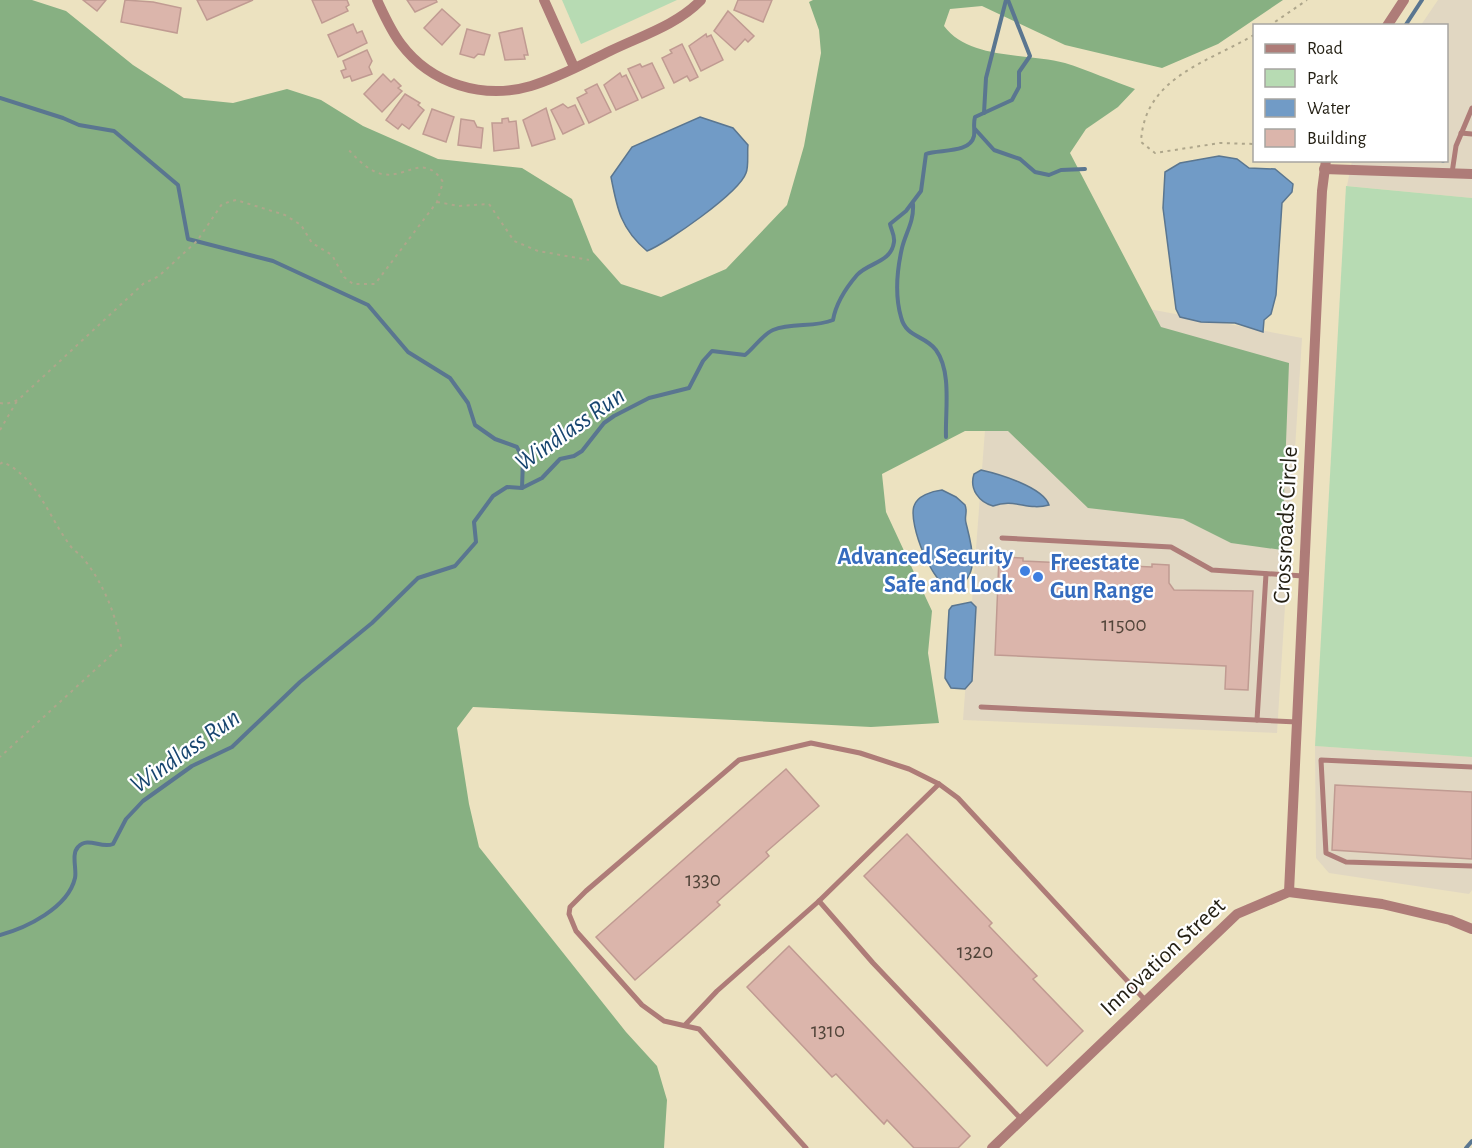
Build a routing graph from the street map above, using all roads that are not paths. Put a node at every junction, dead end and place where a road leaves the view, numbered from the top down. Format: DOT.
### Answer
graph roads {
  1 [pos="377,0"];
  2 [pos="544,0"];
  3 [pos="701,0"];
  4 [pos="1404,0"];
  5 [pos="1388,24"];
  6 [pos="574,68"];
  7 [pos="1472,108"];
  8 [pos="1461,133"];
  9 [pos="1472,134"];
  10 [pos="1325,165"];
  11 [pos="1452,173"];
  12 [pos="1472,174"];
  13 [pos="1002,538"];
  14 [pos="1266,574"];
  15 [pos="1305,576"];
  16 [pos="981,707"];
  17 [pos="1257,720"];
  18 [pos="1298,722"];
  19 [pos="1472,767"];
  20 [pos="939,784"];
  21 [pos="1472,866"];
  22 [pos="1289,892"];
  23 [pos="819,901"];
  24 [pos="1472,929"];
  25 [pos="1146,1001"];
  26 [pos="685,1024"];
  27 [pos="1022,1120"];
  28 [pos="806,1148"];
  29 [pos="992,1148"];
  1 -- 6 [label="street"];
  2 -- 6 [label="street"];
  3 -- 6 [label="street"];
  4 -- 5 [label="street"];
  7 -- 8 [label="lane"];
  8 -- 9 [label="lane"];
  8 -- 11 [label="lane"];
  10 -- 11 [label="street"];
  10 -- 15 [label="street, Crossroads Circle"];
  11 -- 12 [label="street"];
  13 -- 14 [label="lane"];
  14 -- 15 [label="lane"];
  14 -- 17 [label="lane"];
  15 -- 18 [label="street, Crossroads Circle"];
  16 -- 17 [label="lane"];
  17 -- 18 [label="lane"];
  18 -- 22 [label="street, Crossroads Circle"];
  19 -- 21 [label="lane"];
  20 -- 23 [label="lane"];
  20 -- 25 [label="lane"];
  20 -- 26 [label="lane"];
  22 -- 24 [label="street"];
  22 -- 25 [label="street, Innovation Street"];
  23 -- 26 [label="lane"];
  23 -- 27 [label="lane"];
  25 -- 27 [label="street, Innovation Street"];
  26 -- 28 [label="lane"];
  27 -- 29 [label="street, Innovation Street"];
}
